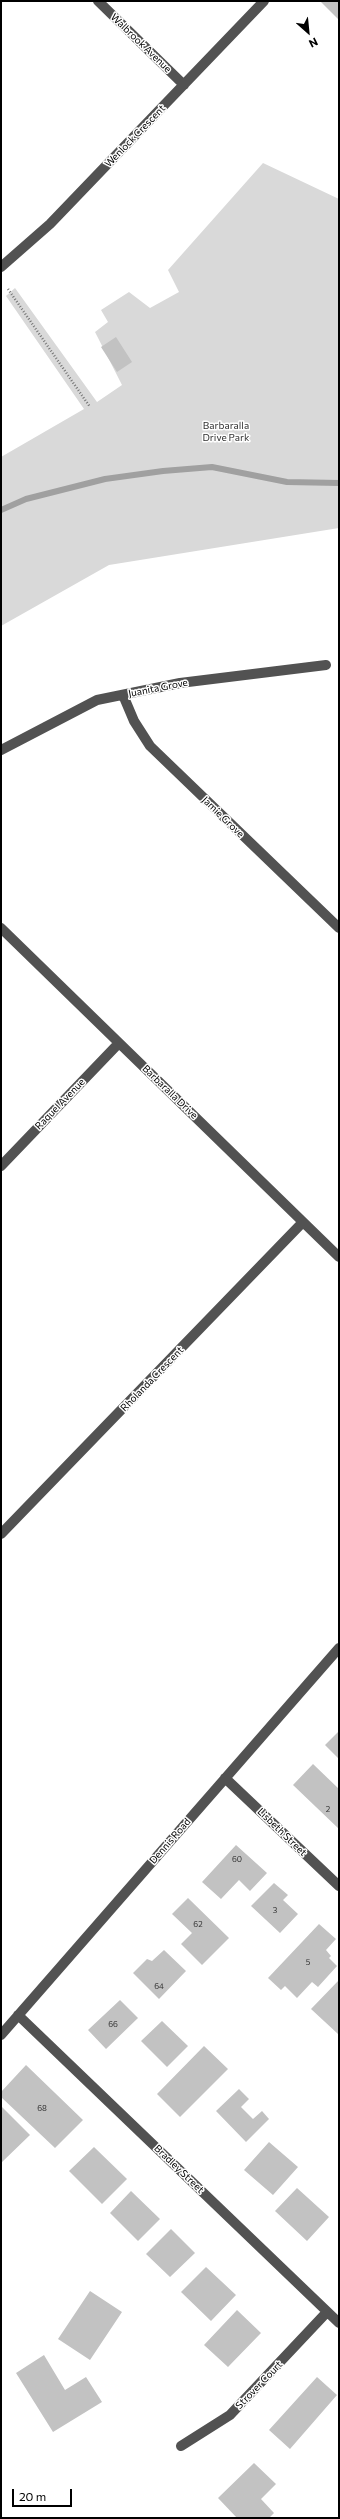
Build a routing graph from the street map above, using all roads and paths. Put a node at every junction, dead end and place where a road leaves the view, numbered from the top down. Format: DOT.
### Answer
graph roads {
  1 [pos="98,1"];
  2 [pos="264,1"];
  3 [pos="184,85"];
  4 [pos="1,267"];
  5 [pos="8,289"];
  6 [pos="90,407"];
  7 [pos="326,665"];
  8 [pos="123,695"];
  9 [pos="1,750"];
  10 [pos="1,928"];
  11 [pos="339,928"];
  12 [pos="119,1043"];
  13 [pos="1,1166"];
  14 [pos="303,1222"];
  15 [pos="339,1257"];
  16 [pos="1,1534"];
  17 [pos="339,1648"];
  18 [pos="225,1778"];
  19 [pos="339,1886"];
  20 [pos="18,2015"];
  21 [pos="1,2035"];
  22 [pos="327,2312"];
  23 [pos="339,2323"];
  24 [pos="181,2446"];
  1 -- 3 [label="street, Walbrook Avenue"];
  2 -- 3 [label="street, Wenlock Crescent"];
  3 -- 4 [label="street, Wenlock Crescent"];
  5 -- 6 [label="path"];
  7 -- 8 [label="street, Juanita Grove"];
  8 -- 9 [label="street, Juanita Grove"];
  8 -- 11 [label="street, Jamie Grove"];
  10 -- 12 [label="street, Barbaralla Drive"];
  12 -- 13 [label="street, Raquel Avenue"];
  12 -- 14 [label="street, Barbaralla Drive"];
  14 -- 15 [label="street, Barbaralla Drive"];
  14 -- 16 [label="street, Rholanda Crescent"];
  17 -- 18 [label="street, Dennis Road"];
  18 -- 19 [label="street, Lisbeth Street"];
  18 -- 20 [label="street, Dennis Road"];
  20 -- 21 [label="street, Dennis Road"];
  20 -- 22 [label="street, Bradley Street"];
  22 -- 23 [label="street, Bradley Street"];
  22 -- 24 [label="street, Strover Court"];
}
